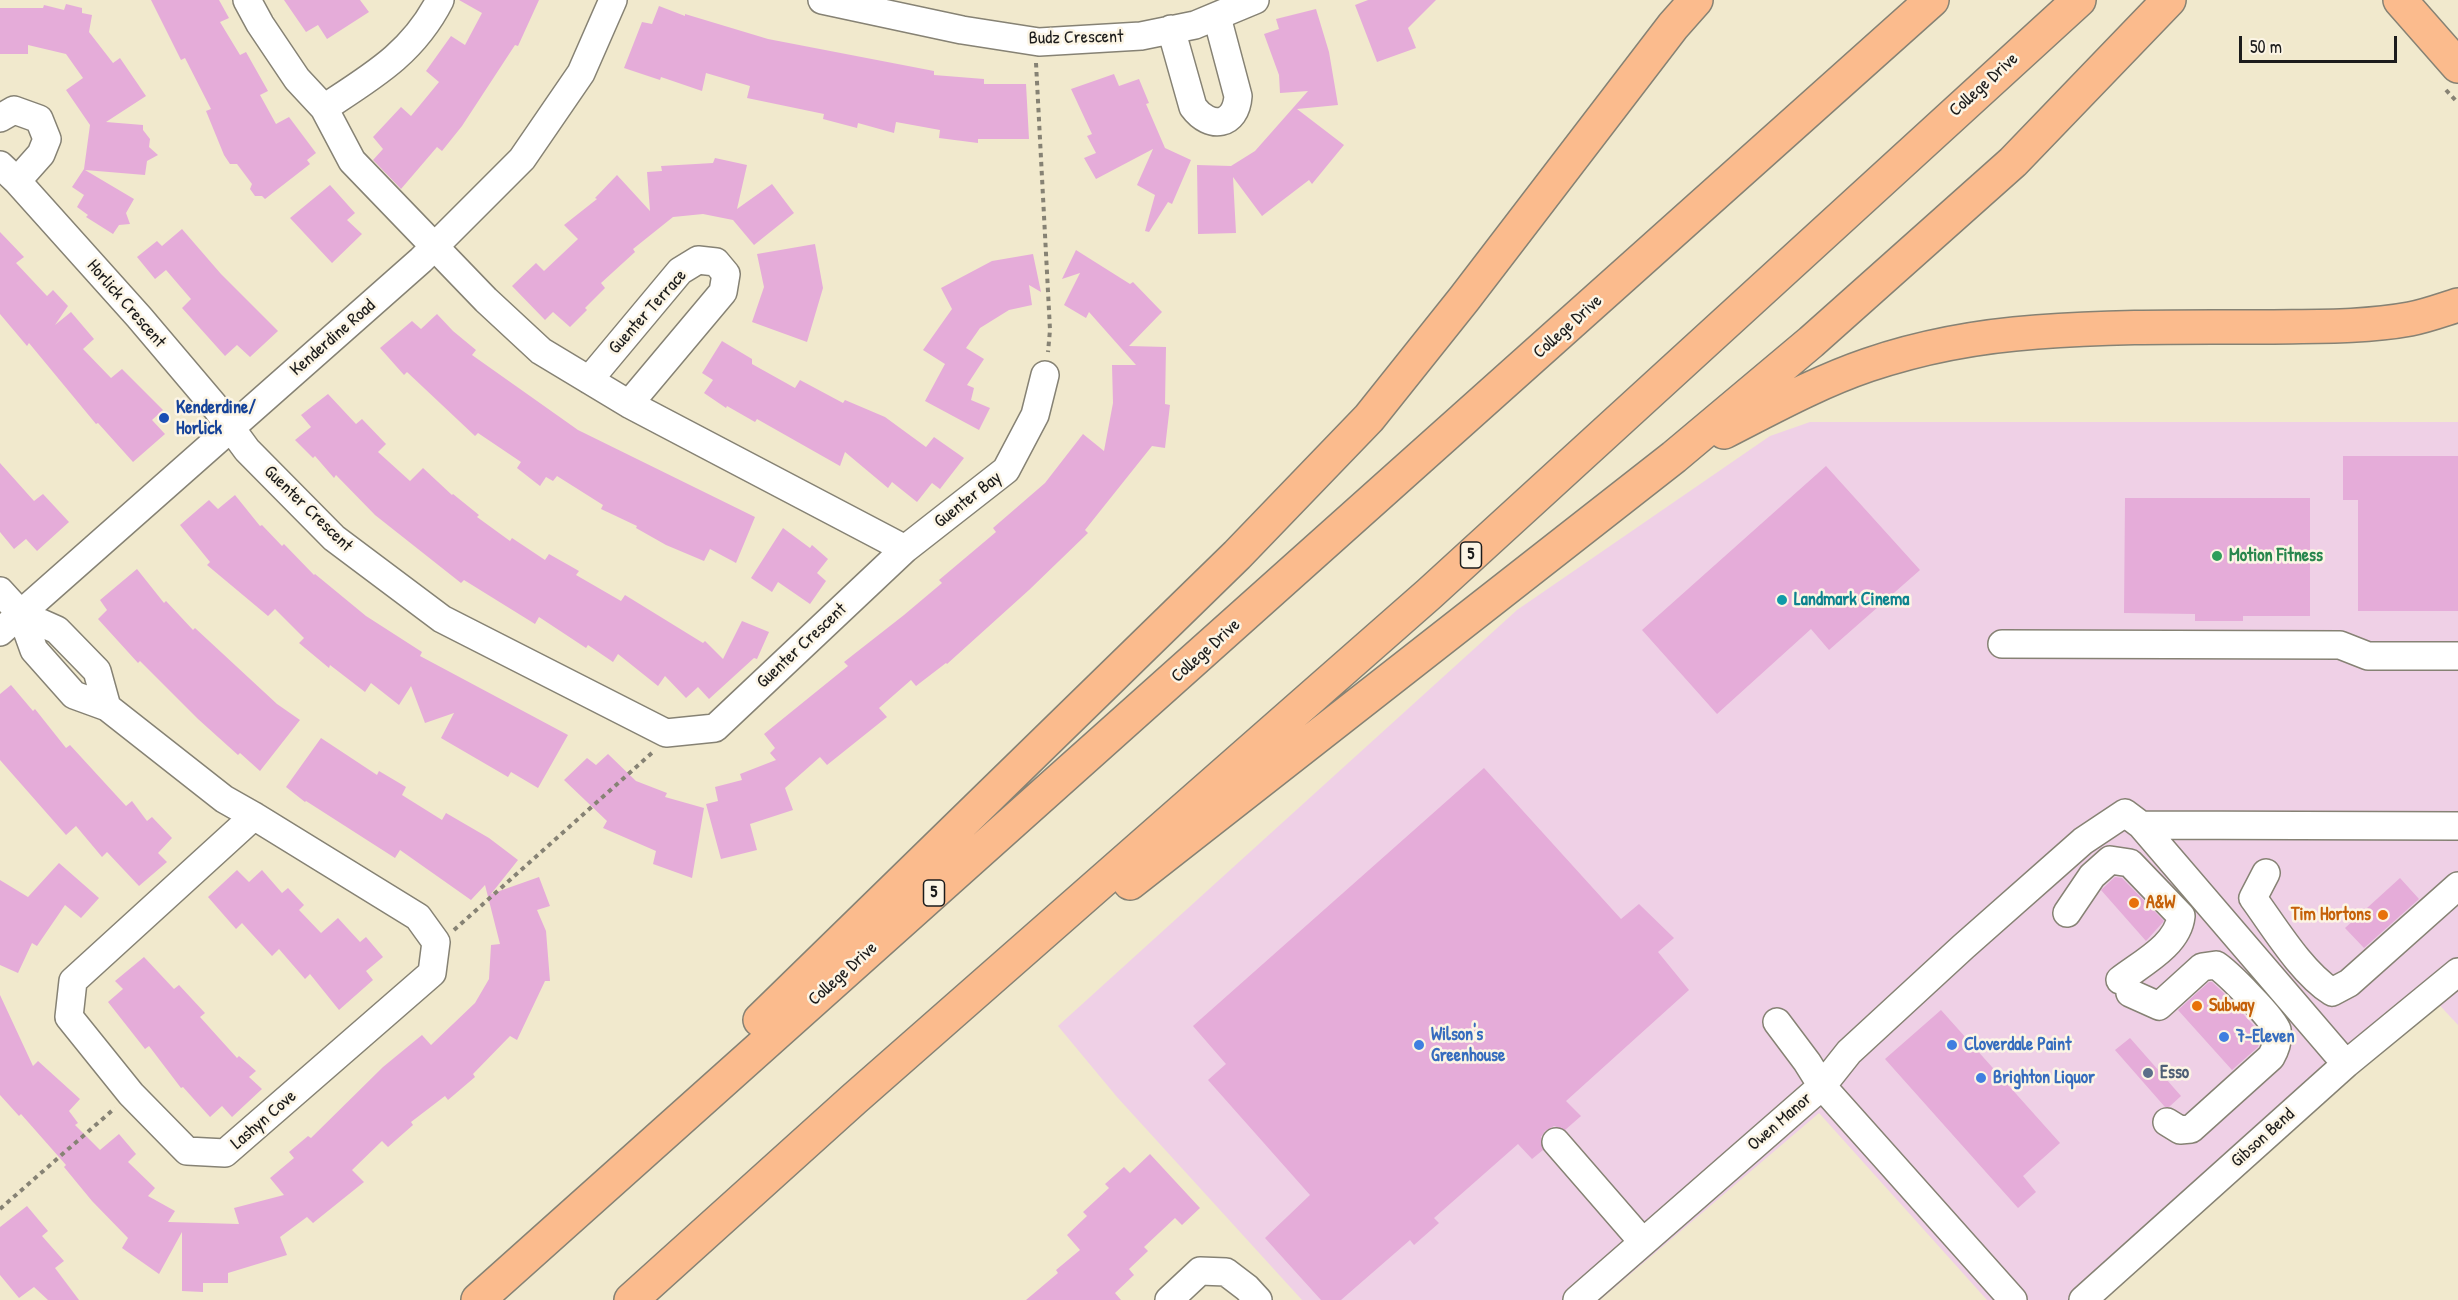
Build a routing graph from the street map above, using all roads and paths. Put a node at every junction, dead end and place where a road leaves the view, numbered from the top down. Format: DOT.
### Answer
graph roads {
  1 [pos="247,0"];
  2 [pos="440,0"];
  3 [pos="613,0"];
  4 [pos="822,0"];
  5 [pos="1255,0"];
  6 [pos="1696,0"];
  7 [pos="1932,0"];
  8 [pos="2079,0"];
  9 [pos="2169,0"];
  10 [pos="2400,0"];
  11 [pos="925,11"];
  12 [pos="1217,17"];
  13 [pos="1171,29"];
  14 [pos="1036,58"];
  15 [pos="2458,66"];
  16 [pos="324,108"];
  17 [pos="0,118"];
  18 [pos="9,173"];
  19 [pos="435,248"];
  20 [pos="2458,304"];
  21 [pos="1050,330"];
  22 [pos="1045,375"];
  23 [pos="589,380"];
  24 [pos="629,404"];
  25 [pos="231,430"];
  26 [pos="1674,457"];
  27 [pos="905,549"];
  28 [pos="0,591"];
  29 [pos="21,614"];
  30 [pos="0,632"];
  31 [pos="2002,644"];
  32 [pos="2458,656"];
  33 [pos="652,754"];
  34 [pos="254,816"];
  35 [pos="2141,825"];
  36 [pos="2458,826"];
  37 [pos="2266,873"];
  38 [pos="2458,886"];
  39 [pos="2067,913"];
  40 [pos="462,924"];
  41 [pos="2455,982"];
  42 [pos="1777,1022"];
  43 [pos="2346,1064"];
  44 [pos="1822,1086"];
  45 [pos="854,1099"];
  46 [pos="118,1105"];
  47 [pos="2167,1122"];
  48 [pos="1556,1142"];
  49 [pos="0,1209"];
  50 [pos="1642,1241"];
  51 [pos="472,1300"];
  52 [pos="478,1300"];
  53 [pos="631,1300"];
  54 [pos="1169,1300"];
  55 [pos="1258,1300"];
  56 [pos="1577,1300"];
  57 [pos="2013,1300"];
  58 [pos="2083,1300"];
  1 -- 16 [label="street"];
  2 -- 16 [label="street"];
  3 -- 19 [label="street, Kenderdine Road"];
  4 -- 11 [label="street, Budz Crescent"];
  5 -- 12 [label="street, Budz Crescent"];
  6 -- 51 [label="main road"];
  7 -- 52 [label="main road, College Drive / 5"];
  8 -- 45 [label="main road, College Drive / 5"];
  9 -- 26 [label="main road"];
  10 -- 15 [label="main road"];
  11 -- 13 [label="street, Budz Crescent"];
  12 -- 13 [label="street, Budz Crescent"];
  12 -- 13 [label="street"];
  14 -- 21 [label="path"];
  16 -- 19 [label="street"];
  17 -- 18 [label="street, Horlick Crescent"];
  18 -- 25 [label="street, Horlick Crescent"];
  19 -- 23 [label="street"];
  19 -- 25 [label="street, Kenderdine Road"];
  20 -- 26 [label="main road"];
  22 -- 27 [label="street, Guenter Bay"];
  23 -- 24 [label="street"];
  23 -- 24 [label="street, Guenter Terrace"];
  24 -- 27 [label="street"];
  25 -- 27 [label="street, Guenter Crescent"];
  25 -- 29 [label="street, Kenderdine Road"];
  26 -- 45 [label="main road"];
  28 -- 29 [label="street"];
  29 -- 30 [label="street, Kenderdine Road"];
  29 -- 34 [label="street, Lashyn Cove"];
  31 -- 32 [label="street"];
  33 -- 40 [label="path"];
  34 -- 34 [label="street, Lashyn Cove"];
  35 -- 36 [label="street"];
  35 -- 43 [label="street"];
  35 -- 44 [label="street"];
  37 -- 38 [label="street"];
  39 -- 47 [label="street"];
  41 -- 43 [label="street, Gibson Bend"];
  42 -- 44 [label="street"];
  43 -- 58 [label="street, Gibson Bend"];
  44 -- 50 [label="street, Owen Manor"];
  44 -- 57 [label="street, Owen Manor"];
  45 -- 53 [label="main road, College Drive / 5"];
  46 -- 49 [label="path"];
  48 -- 50 [label="street"];
  50 -- 56 [label="street, Owen Manor"];
  54 -- 55 [label="street"];
}
